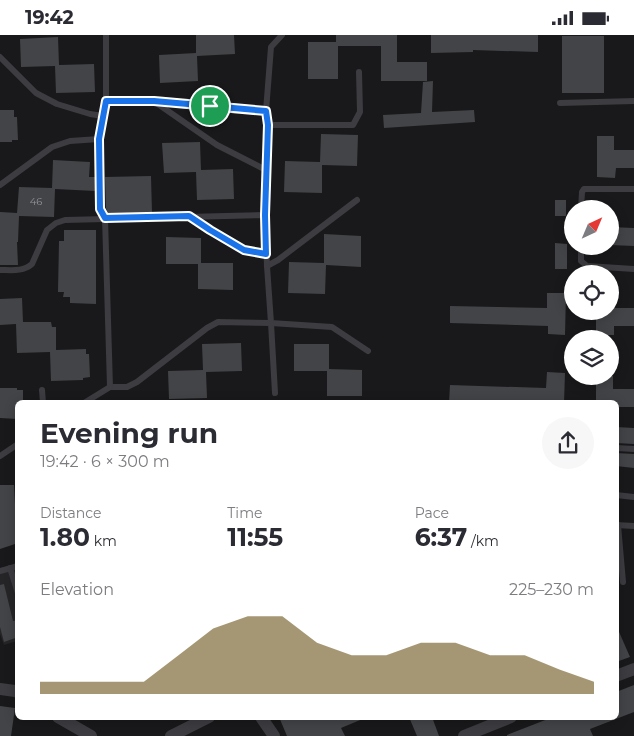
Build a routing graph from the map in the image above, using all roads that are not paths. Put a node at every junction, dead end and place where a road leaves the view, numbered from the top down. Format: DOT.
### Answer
graph roads {
  1 [pos="106,35"];
  2 [pos="282,35"];
  3 [pos="0,57"];
  4 [pos="359,72"];
  5 [pos="106,101"];
  6 [pos="154,101"];
  7 [pos="634,101"];
  8 [pos="560,103"];
  9 [pos="266,111"];
  10 [pos="103,116"];
  11 [pos="268,125"];
  12 [pos="99,139"];
  13 [pos="266,170"];
  14 [pos="0,185"];
  15 [pos="634,189"];
  16 [pos="357,200"];
  17 [pos="582,200"];
  18 [pos="265,215"];
  19 [pos="189,216"];
  20 [pos="105,218"];
  21 [pos="266,254"];
  22 [pos="581,255"];
  23 [pos="267,265"];
  24 [pos="634,269"];
  25 [pos="0,270"];
  26 [pos="271,323"];
  27 [pos="368,351"];
  28 [pos="110,387"];
  29 [pos="42,390"];
  30 [pos="275,393"];
  31 [pos="43,400"];
  32 [pos="89,400"];
  33 [pos="15,447"];
  34 [pos="619,448"];
  35 [pos="634,449"];
  36 [pos="0,456"];
  37 [pos="619,495"];
  38 [pos="634,497"];
  39 [pos="619,525"];
  40 [pos="634,526"];
  41 [pos="619,544"];
  42 [pos="15,567"];
  43 [pos="10,568"];
  44 [pos="0,571"];
  45 [pos="623,583"];
  46 [pos="15,584"];
  47 [pos="634,669"];
  48 [pos="619,675"];
  49 [pos="0,689"];
  50 [pos="15,691"];
  51 [pos="63,720"];
  52 [pos="203,720"];
  53 [pos="263,720"];
  54 [pos="505,720"];
  55 [pos="480,733"];
  56 [pos="91,736"];
  57 [pos="171,736"];
  58 [pos="274,736"];
  59 [pos="464,736"];
  1 -- 5 [label="lane"];
  2 -- 9 [label="lane"];
  3 -- 10 [label="lane"];
  4 -- 11 [label="lane"];
  5 -- 6 [label="lane"];
  5 -- 10 [label="lane"];
  6 -- 9 [label="lane"];
  6 -- 13 [label="lane"];
  7 -- 8 [label="lane"];
  9 -- 11 [label="lane"];
  10 -- 12 [label="lane"];
  11 -- 13 [label="lane"];
  12 -- 14 [label="lane"];
  12 -- 20 [label="lane"];
  13 -- 18 [label="lane"];
  15 -- 17 [label="lane"];
  16 -- 23 [label="lane"];
  18 -- 19 [label="lane"];
  18 -- 21 [label="lane"];
  19 -- 20 [label="lane"];
  19 -- 21 [label="lane"];
  20 -- 25 [label="lane"];
  20 -- 28 [label="lane"];
  21 -- 23 [label="lane"];
  22 -- 24 [label="lane"];
  23 -- 26 [label="lane"];
  26 -- 27 [label="lane"];
  26 -- 28 [label="lane"];
  26 -- 30 [label="lane"];
  28 -- 32 [label="lane"];
  29 -- 31 [label="lane"];
  33 -- 36 [label="lane"];
  34 -- 35 [label="lane"];
  37 -- 38 [label="lane"];
  39 -- 40 [label="lane"];
  41 -- 45 [label="lane"];
  42 -- 43 [label="lane"];
  43 -- 44 [label="lane"];
  43 -- 46 [label="lane"];
  47 -- 48 [label="street"];
  49 -- 50 [label="street"];
  51 -- 56 [label="street"];
  52 -- 57 [label="street"];
  53 -- 58 [label="street"];
  54 -- 55 [label="street"];
  55 -- 59 [label="street"];
}
